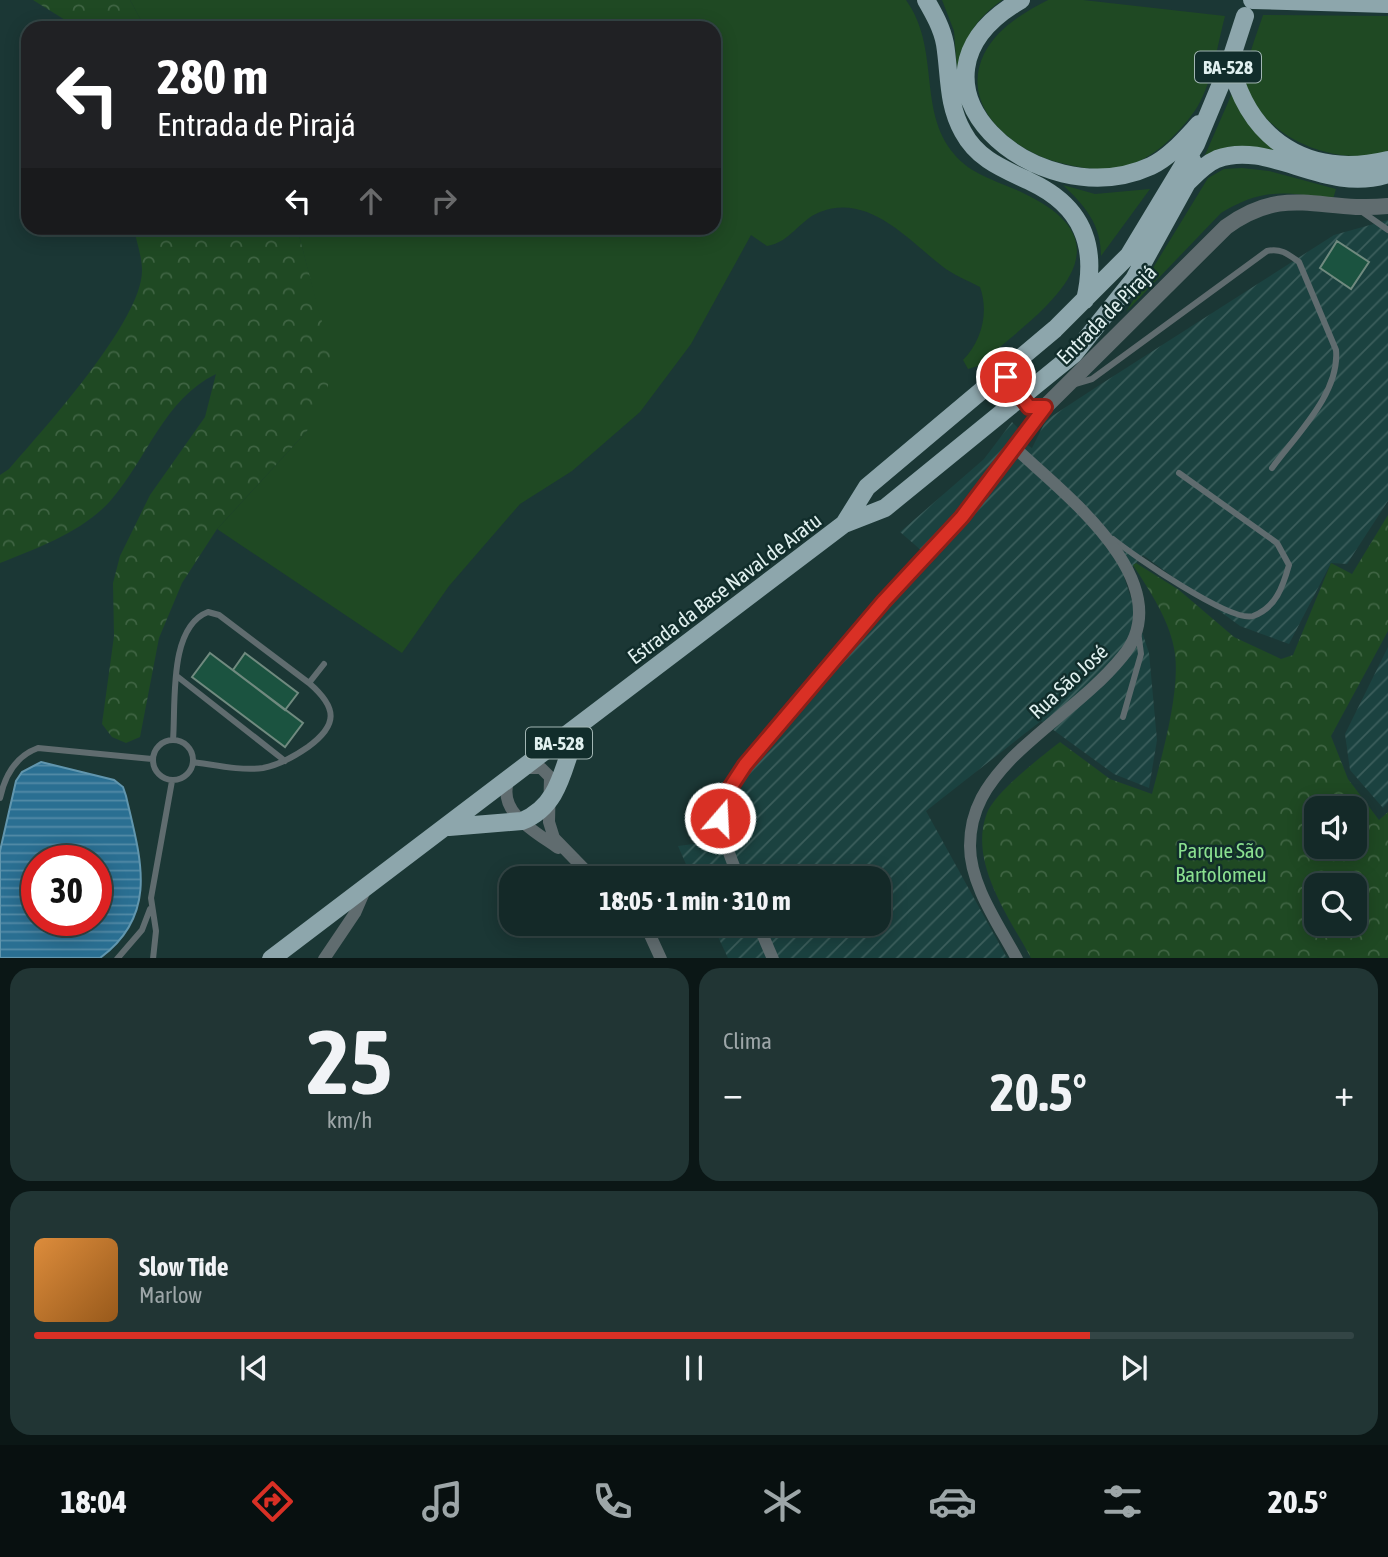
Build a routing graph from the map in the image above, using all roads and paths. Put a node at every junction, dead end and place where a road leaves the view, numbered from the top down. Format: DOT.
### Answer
graph roads {
  1 [pos="926,0"];
  2 [pos="1021,0"];
  3 [pos="1268,1"];
  4 [pos="1388,4"];
  5 [pos="1248,8"];
  6 [pos="1230,62"];
  7 [pos="1207,117"];
  8 [pos="1196,144"];
  9 [pos="1388,160"];
  10 [pos="1388,174"];
  11 [pos="1187,183"];
  12 [pos="1388,206"];
  13 [pos="1357,208"];
  14 [pos="1388,230"];
  15 [pos="1085,300"];
  16 [pos="1007,372"];
  17 [pos="1066,386"];
  18 [pos="1021,398"];
  19 [pos="1045,407"];
  20 [pos="1014,448"];
  21 [pos="1272,468"];
  22 [pos="1179,473"];
  23 [pos="844,524"];
  24 [pos="1097,527"];
  25 [pos="1138,628"];
  26 [pos="324,664"];
  27 [pos="178,677"];
  28 [pos="309,683"];
  29 [pos="1123,717"];
  30 [pos="579,728"];
  31 [pos="173,740"];
  32 [pos="152,759"];
  33 [pos="285,761"];
  34 [pos="193,762"];
  35 [pos="526,768"];
  36 [pos="172,781"];
  37 [pos="508,782"];
  38 [pos="0,798"];
  39 [pos="551,798"];
  40 [pos="522,821"];
  41 [pos="446,827"];
  42 [pos="566,854"];
  43 [pos="580,866"];
  44 [pos="735,866"];
  45 [pos="366,887"];
  46 [pos="151,908"];
  47 [pos="650,936"];
  48 [pos="763,936"];
  49 [pos="117,958"];
  50 [pos="153,958"];
  51 [pos="271,958"];
  52 [pos="324,958"];
  53 [pos="661,958"];
  54 [pos="773,958"];
  55 [pos="1017,958"];
  1 -- 15 [label="main road"];
  2 -- 7 [label="main road"];
  3 -- 4 [label="main road"];
  3 -- 5 [label="main road"];
  5 -- 6 [label="main road, Estrada da Base Naval de Aratu / BA-528"];
  6 -- 7 [label="main road, Estrada da Base Naval de Aratu / BA-528"];
  6 -- 9 [label="main road"];
  7 -- 8 [label="main road, Estrada da Base Naval de Aratu / BA-528"];
  8 -- 11 [label="main road"];
  8 -- 15 [label="main road, Estrada da Base Naval de Aratu / BA-528"];
  10 -- 11 [label="main road"];
  11 -- 18 [label="main road"];
  12 -- 13 [label="street, Entrada de Pirajá"];
  13 -- 14 [label="lane"];
  13 -- 17 [label="street, Entrada de Pirajá"];
  15 -- 16 [label="main road, Estrada da Base Naval de Aratu / BA-528"];
  16 -- 18 [label="street"];
  16 -- 23 [label="main road, Estrada da Base Naval de Aratu / BA-528"];
  17 -- 19 [label="street, Entrada de Pirajá"];
  17 -- 21 [label="lane"];
  18 -- 19 [label="street"];
  18 -- 23 [label="main road"];
  19 -- 20 [label="street"];
  20 -- 24 [label="street"];
  20 -- 44 [label="street"];
  22 -- 24 [label="lane"];
  23 -- 30 [label="main road, Estrada da Base Naval de Aratu / BA-528"];
  24 -- 25 [label="street"];
  25 -- 29 [label="lane"];
  25 -- 55 [label="street, Rua São José"];
  26 -- 28 [label="lane"];
  27 -- 28 [label="lane"];
  27 -- 31 [label="lane"];
  27 -- 33 [label="lane"];
  28 -- 33 [label="lane"];
  30 -- 35 [label="main road, Estrada da Base Naval de Aratu / BA-528"];
  30 -- 39 [label="main road"];
  31 -- 32 [label="lane"];
  31 -- 34 [label="lane"];
  32 -- 36 [label="lane"];
  32 -- 38 [label="lane"];
  33 -- 34 [label="lane"];
  34 -- 36 [label="lane"];
  35 -- 37 [label="main road, Estrada da Base Naval de Aratu / BA-528"];
  35 -- 39 [label="street"];
  36 -- 46 [label="lane"];
  37 -- 40 [label="street"];
  37 -- 41 [label="main road, Estrada da Base Naval de Aratu / BA-528"];
  39 -- 40 [label="main road"];
  39 -- 42 [label="street"];
  40 -- 41 [label="main road"];
  40 -- 42 [label="street"];
  41 -- 45 [label="main road, Estrada da Base Naval de Aratu / BA-528"];
  42 -- 43 [label="street"];
  45 -- 51 [label="main road, Estrada da Base Naval de Aratu / BA-528"];
  45 -- 52 [label="street"];
  46 -- 49 [label="lane"];
  46 -- 50 [label="lane"];
  47 -- 53 [label="street"];
  48 -- 54 [label="street"];
}
